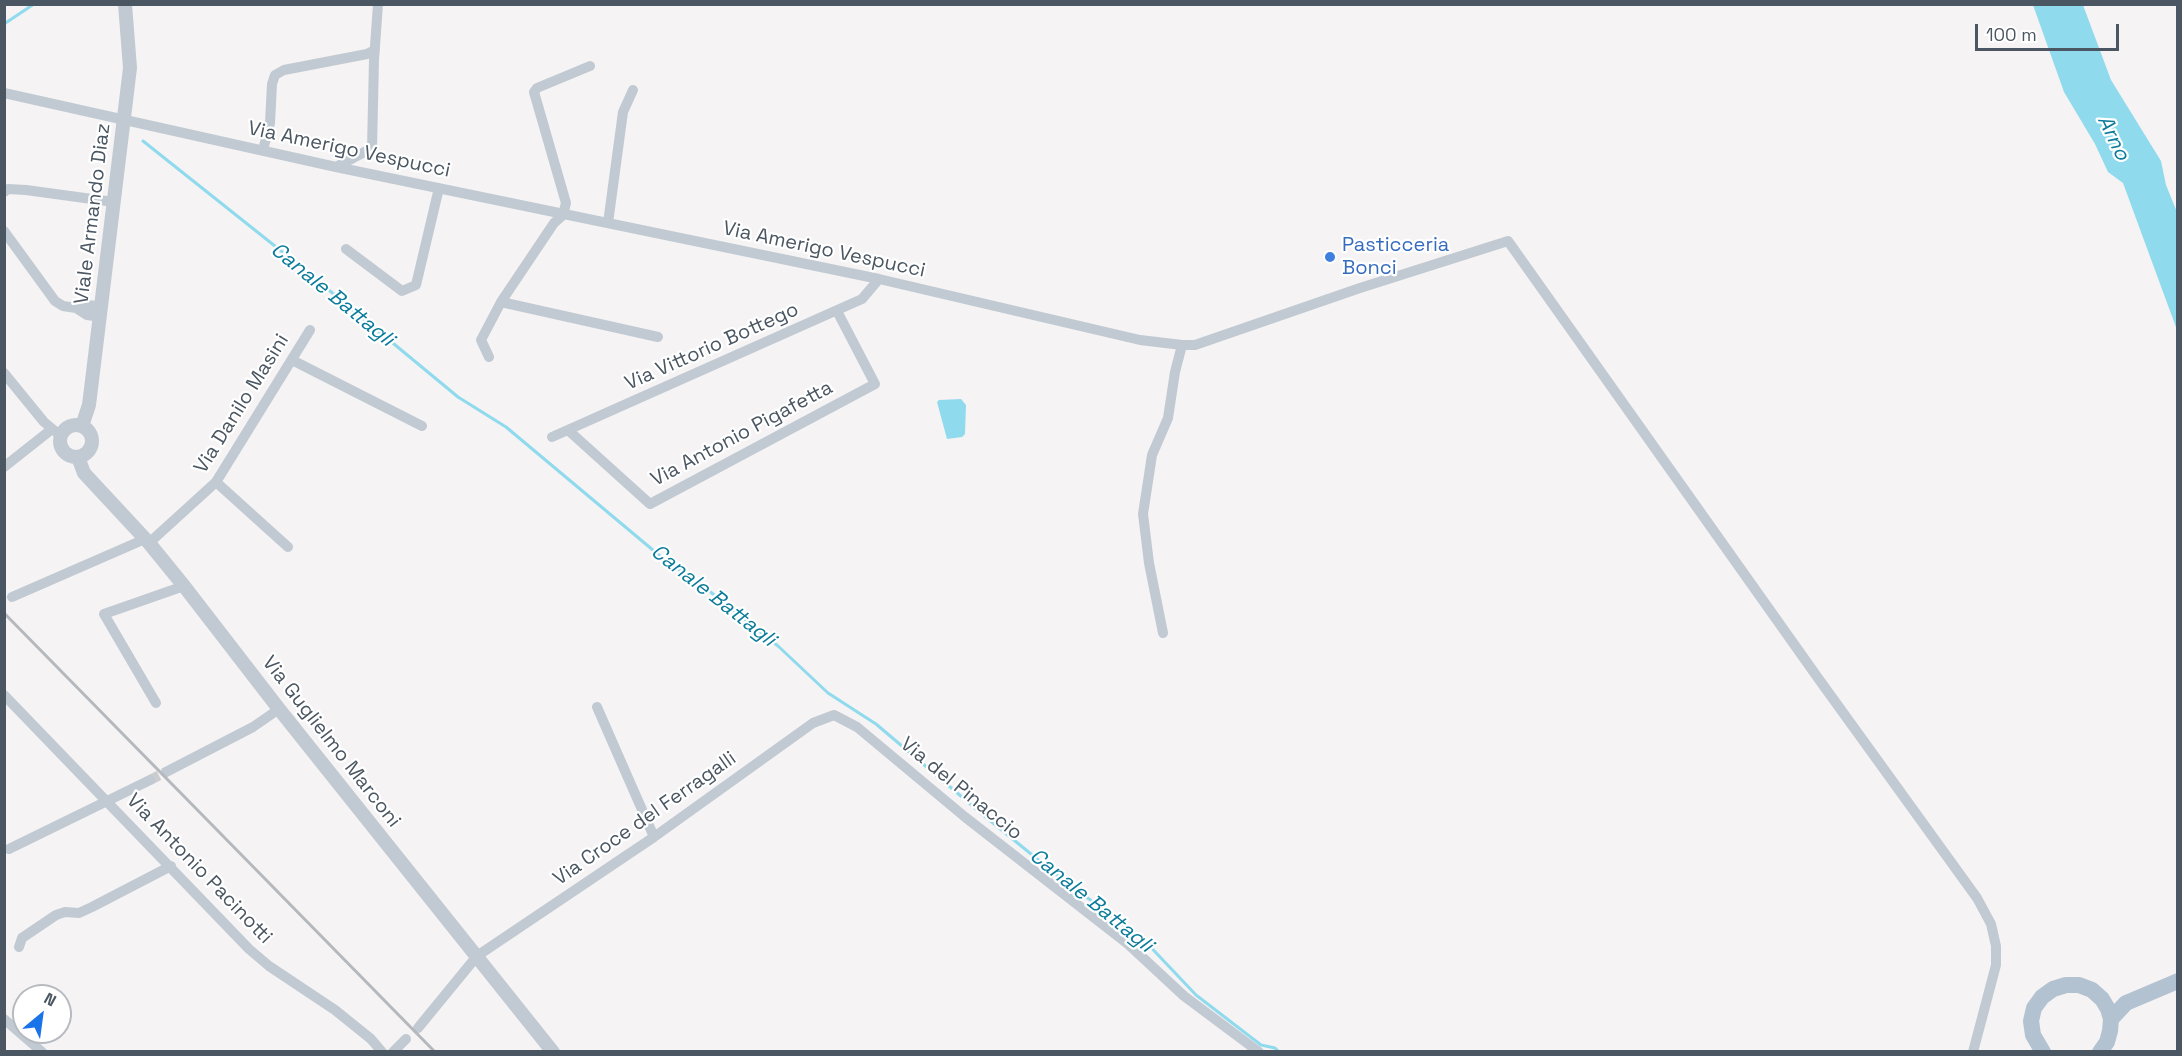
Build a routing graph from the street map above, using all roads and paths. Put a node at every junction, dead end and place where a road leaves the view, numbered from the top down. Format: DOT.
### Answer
graph roads {
  1 [pos="125,4"];
  2 [pos="378,4"];
  3 [pos="375,50"];
  4 [pos="590,66"];
  5 [pos="633,90"];
  6 [pos="4,93"];
  7 [pos="124,119"];
  8 [pos="263,150"];
  9 [pos="336,167"];
  10 [pos="439,188"];
  11 [pos="4,192"];
  12 [pos="114,202"];
  13 [pos="563,215"];
  14 [pos="608,223"];
  15 [pos="4,231"];
  16 [pos="346,249"];
  17 [pos="879,279"];
  18 [pos="501,302"];
  19 [pos="837,310"];
  20 [pos="101,312"];
  21 [pos="310,330"];
  22 [pos="658,337"];
  23 [pos="1182,345"];
  24 [pos="489,357"];
  25 [pos="292,360"];
  26 [pos="4,373"];
  27 [pos="82,426"];
  28 [pos="422,426"];
  29 [pos="568,430"];
  30 [pos="57,433"];
  31 [pos="552,437"];
  32 [pos="78,458"];
  33 [pos="4,467"];
  34 [pos="216,482"];
  35 [pos="147,541"];
  36 [pos="288,547"];
  37 [pos="184,586"];
  38 [pos="12,597"];
  39 [pos="1163,633"];
  40 [pos="4,695"];
  41 [pos="156,703"];
  42 [pos="597,707"];
  43 [pos="279,709"];
  44 [pos="834,715"];
  45 [pos="166,772"];
  46 [pos="150,780"];
  47 [pos="108,802"];
  48 [pos="654,837"];
  49 [pos="9,849"];
  50 [pos="171,866"];
  51 [pos="19,947"];
  52 [pos="477,956"];
  53 [pos="2178,981"];
  54 [pos="2102,999"];
  55 [pos="2126,1003"];
  56 [pos="4,1019"];
  57 [pos="2111,1019"];
  58 [pos="418,1028"];
  59 [pos="406,1039"];
  60 [pos="42,1052"];
  61 [pos="382,1052"];
  62 [pos="393,1052"];
  63 [pos="553,1052"];
  64 [pos="1259,1052"];
  65 [pos="1972,1052"];
  66 [pos="2043,1052"];
  67 [pos="2100,1052"];
  1 -- 7 [label="street, Viale Armando Diaz"];
  2 -- 3 [label="street"];
  3 -- 8 [label="street"];
  3 -- 9 [label="street"];
  4 -- 13 [label="street"];
  5 -- 14 [label="street"];
  6 -- 7 [label="street, Via Amerigo Vespucci"];
  7 -- 8 [label="street, Via Amerigo Vespucci"];
  7 -- 12 [label="street, Viale Armando Diaz"];
  8 -- 9 [label="street, Via Amerigo Vespucci"];
  9 -- 10 [label="street, Via Amerigo Vespucci"];
  10 -- 13 [label="street, Via Amerigo Vespucci"];
  10 -- 16 [label="street"];
  11 -- 12 [label="street"];
  12 -- 20 [label="street, Viale Armando Diaz"];
  13 -- 14 [label="street, Via Amerigo Vespucci"];
  13 -- 18 [label="street"];
  14 -- 17 [label="street, Via Amerigo Vespucci"];
  15 -- 20 [label="street"];
  17 -- 19 [label="street, Via Vittorio Bottego"];
  17 -- 23 [label="street, Via Amerigo Vespucci"];
  18 -- 22 [label="street"];
  18 -- 24 [label="street"];
  19 -- 29 [label="street, Via Vittorio Bottego"];
  19 -- 29 [label="street, Via Antonio Pigafetta"];
  20 -- 27 [label="street, Viale Armando Diaz"];
  21 -- 25 [label="street, Via Danilo Masini"];
  23 -- 39 [label="street"];
  23 -- 65 [label="street, Via Amerigo Vespucci"];
  25 -- 28 [label="street"];
  25 -- 34 [label="street, Via Danilo Masini"];
  26 -- 30 [label="street"];
  27 -- 30 [label="street"];
  27 -- 32 [label="street"];
  29 -- 31 [label="street, Via Vittorio Bottego"];
  30 -- 32 [label="street"];
  30 -- 33 [label="street"];
  32 -- 35 [label="street, Via Guglielmo Marconi"];
  34 -- 35 [label="street, Via Danilo Masini"];
  34 -- 36 [label="street"];
  35 -- 37 [label="street, Via Guglielmo Marconi"];
  35 -- 38 [label="street, Via Danilo Masini"];
  37 -- 41 [label="street"];
  37 -- 43 [label="street, Via Guglielmo Marconi"];
  40 -- 47 [label="street, Via Antonio Pacinotti"];
  42 -- 48 [label="street"];
  43 -- 45 [label="street"];
  43 -- 52 [label="street, Via Guglielmo Marconi"];
  44 -- 48 [label="street, Via Croce del Ferragalli"];
  44 -- 64 [label="street, Via del Pinaccio"];
  46 -- 47 [label="street"];
  47 -- 49 [label="street"];
  47 -- 50 [label="street, Via Antonio Pacinotti"];
  48 -- 52 [label="street, Via Croce del Ferragalli"];
  50 -- 51 [label="street"];
  50 -- 61 [label="street, Via Antonio Pacinotti"];
  52 -- 58 [label="street, Via Croce del Ferragalli"];
  52 -- 63 [label="street, Via Guglielmo Marconi"];
  53 -- 55 [label="main road"];
  54 -- 55 [label="main road"];
  54 -- 57 [label="main road"];
  54 -- 66 [label="main road"];
  55 -- 57 [label="main road"];
  56 -- 60 [label="street"];
  57 -- 67 [label="main road"];
  59 -- 62 [label="street"];
}
